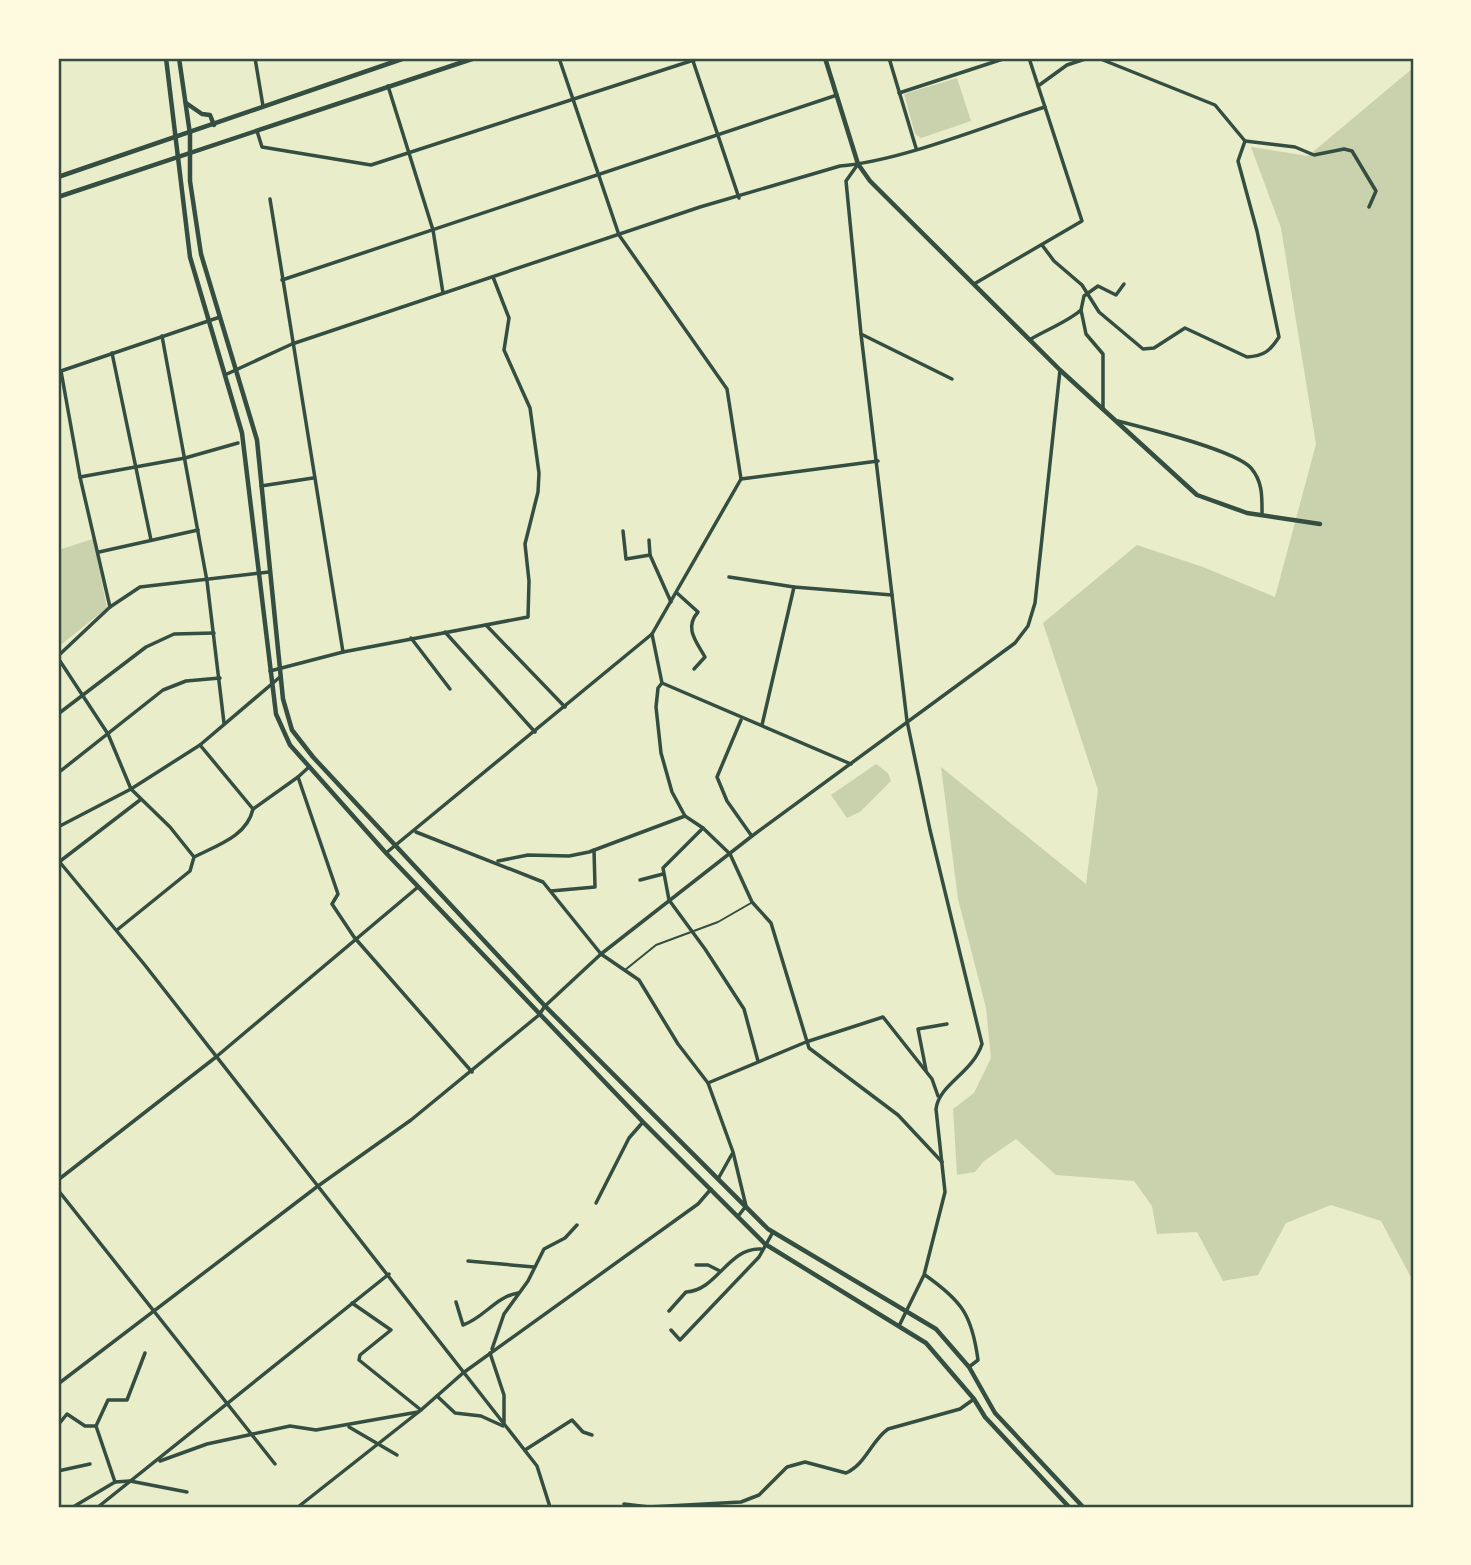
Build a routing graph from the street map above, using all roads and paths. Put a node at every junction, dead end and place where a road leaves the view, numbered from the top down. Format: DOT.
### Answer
graph roads {
  1 [pos="166,58"];
  2 [pos="178,58"];
  3 [pos="255,58"];
  4 [pos="405,58"];
  5 [pos="475,58"];
  6 [pos="559,58"];
  7 [pos="700,58"];
  8 [pos="825,58"];
  9 [pos="888,58"];
  10 [pos="1006,58"];
  11 [pos="1029,58"];
  12 [pos="1088,58"];
  13 [pos="1098,58"];
  14 [pos="693,60"];
  15 [pos="388,86"];
  16 [pos="1038,86"];
  17 [pos="899,93"];
  18 [pos="837,95"];
  19 [pos="573,100"];
  20 [pos="186,103"];
  21 [pos="1045,107"];
  22 [pos="264,108"];
  23 [pos="214,125"];
  24 [pos="257,131"];
  25 [pos="190,134"];
  26 [pos="718,135"];
  27 [pos="176,139"];
  28 [pos="1245,141"];
  29 [pos="916,148"];
  30 [pos="190,154"];
  31 [pos="411,154"];
  32 [pos="177,158"];
  33 [pos="858,164"];
  34 [pos="599,174"];
  35 [pos="58,177"];
  36 [pos="58,197"];
  37 [pos="739,198"];
  38 [pos="270,199"];
  39 [pos="1369,207"];
  40 [pos="433,230"];
  41 [pos="619,234"];
  42 [pos="1042,245"];
  43 [pos="493,276"];
  44 [pos="282,280"];
  45 [pos="974,284"];
  46 [pos="1124,284"];
  47 [pos="443,293"];
  48 [pos="1087,294"];
  49 [pos="1081,310"];
  50 [pos="220,317"];
  51 [pos="209,321"];
  52 [pos="861,334"];
  53 [pos="162,336"];
  54 [pos="1031,339"];
  55 [pos="292,344"];
  56 [pos="112,353"];
  57 [pos="236,369"];
  58 [pos="1060,370"];
  59 [pos="59,371"];
  60 [pos="226,374"];
  61 [pos="952,379"];
  62 [pos="1103,409"];
  63 [pos="1116,421"];
  64 [pos="238,443"];
  65 [pos="186,458"];
  66 [pos="878,461"];
  67 [pos="136,467"];
  68 [pos="80,477"];
  69 [pos="313,478"];
  70 [pos="741,479"];
  71 [pos="261,486"];
  72 [pos="1262,515"];
  73 [pos="1320,524"];
  74 [pos="198,530"];
  75 [pos="623,531"];
  76 [pos="151,540"];
  77 [pos="649,540"];
  78 [pos="99,552"];
  79 [pos="650,555"];
  80 [pos="269,572"];
  81 [pos="258,574"];
  82 [pos="729,578"];
  83 [pos="207,581"];
  84 [pos="794,587"];
  85 [pos="677,593"];
  86 [pos="892,595"];
  87 [pos="671,602"];
  88 [pos="110,607"];
  89 [pos="486,625"];
  90 [pos="445,632"];
  91 [pos="214,633"];
  92 [pos="652,634"];
  93 [pos="411,638"];
  94 [pos="342,652"];
  95 [pos="58,657"];
  96 [pos="279,669"];
  97 [pos="694,669"];
  98 [pos="270,671"];
  99 [pos="280,677"];
  100 [pos="219,678"];
  101 [pos="662,683"];
  102 [pos="272,684"];
  103 [pos="450,689"];
  104 [pos="81,697"];
  105 [pos="565,707"];
  106 [pos="58,714"];
  107 [pos="741,720"];
  108 [pos="907,721"];
  109 [pos="224,723"];
  110 [pos="762,725"];
  111 [pos="535,732"];
  112 [pos="108,734"];
  113 [pos="200,745"];
  114 [pos="851,764"];
  115 [pos="309,767"];
  116 [pos="58,773"];
  117 [pos="298,777"];
  118 [pos="131,789"];
  119 [pos="140,800"];
  120 [pos="253,808"];
  121 [pos="685,816"];
  122 [pos="58,827"];
  123 [pos="704,828"];
  124 [pos="416,832"];
  125 [pos="752,836"];
  126 [pos="396,845"];
  127 [pos="594,850"];
  128 [pos="386,853"];
  129 [pos="730,854"];
  130 [pos="194,857"];
  131 [pos="58,861"];
  132 [pos="496,861"];
  133 [pos="663,874"];
  134 [pos="640,880"];
  135 [pos="418,887"];
  136 [pos="551,891"];
  137 [pos="669,900"];
  138 [pos="752,902"];
  139 [pos="117,930"];
  140 [pos="693,932"];
  141 [pos="354,937"];
  142 [pos="601,954"];
  143 [pos="625,970"];
  144 [pos="545,1006"];
  145 [pos="539,1015"];
  146 [pos="947,1024"];
  147 [pos="806,1042"];
  148 [pos="216,1057"];
  149 [pos="758,1061"];
  150 [pos="472,1072"];
  151 [pos="926,1072"];
  152 [pos="708,1083"];
  153 [pos="938,1096"];
  154 [pos="643,1122"];
  155 [pos="733,1153"];
  156 [pos="943,1163"];
  157 [pos="718,1179"];
  158 [pos="58,1180"];
  159 [pos="318,1186"];
  160 [pos="711,1189"];
  161 [pos="58,1191"];
  162 [pos="596,1203"];
  163 [pos="747,1206"];
  164 [pos="739,1215"];
  165 [pos="577,1225"];
  166 [pos="773,1232"];
  167 [pos="765,1244"];
  168 [pos="761,1250"];
  169 [pos="468,1261"];
  170 [pos="696,1265"];
  171 [pos="534,1268"];
  172 [pos="720,1271"];
  173 [pos="389,1274"];
  174 [pos="924,1275"];
  175 [pos="520,1292"];
  176 [pos="456,1302"];
  177 [pos="352,1303"];
  178 [pos="907,1309"];
  179 [pos="155,1310"];
  180 [pos="669,1311"];
  181 [pos="899,1326"];
  182 [pos="671,1330"];
  183 [pos="491,1352"];
  184 [pos="145,1353"];
  185 [pos="969,1367"];
  186 [pos="463,1373"];
  187 [pos="58,1384"];
  188 [pos="437,1396"];
  189 [pos="974,1399"];
  190 [pos="226,1404"];
  191 [pos="420,1411"];
  192 [pos="58,1425"];
  193 [pos="96,1426"];
  194 [pos="347,1426"];
  195 [pos="504,1426"];
  196 [pos="253,1435"];
  197 [pos="592,1435"];
  198 [pos="377,1444"];
  199 [pos="525,1450"];
  200 [pos="397,1455"];
  201 [pos="155,1463"];
  202 [pos="90,1464"];
  203 [pos="275,1464"];
  204 [pos="58,1471"];
  205 [pos="130,1481"];
  206 [pos="115,1482"];
  207 [pos="187,1492"];
  208 [pos="624,1504"];
  209 [pos="72,1507"];
  210 [pos="98,1507"];
  211 [pos="298,1507"];
  212 [pos="550,1507"];
  213 [pos="1069,1507"];
  214 [pos="1083,1507"];
  1 -- 27 [label="street"];
  2 -- 20 [label="street"];
  3 -- 22 [label="street"];
  4 -- 22 [label="street"];
  5 -- 15 [label="street"];
  6 -- 19 [label="street"];
  7 -- 14 [label="street"];
  8 -- 18 [label="street"];
  9 -- 17 [label="street"];
  10 -- 17 [label="street"];
  11 -- 16 [label="street"];
  12 -- 16 [label="street"];
  13 -- 28 [label="street"];
  14 -- 19 [label="street"];
  14 -- 26 [label="street"];
  15 -- 24 [label="street"];
  15 -- 31 [label="street"];
  16 -- 21 [label="street"];
  17 -- 29 [label="street"];
  18 -- 26 [label="street"];
  18 -- 33 [label="street"];
  19 -- 31 [label="street"];
  19 -- 34 [label="street"];
  20 -- 23 [label="street"];
  20 -- 25 [label="street"];
  21 -- 29 [label="street"];
  21 -- 42 [label="street"];
  22 -- 23 [label="street"];
  23 -- 25 [label="street"];
  24 -- 30 [label="street"];
  24 -- 31 [label="street"];
  25 -- 27 [label="street"];
  25 -- 30 [label="street"];
  26 -- 34 [label="street"];
  26 -- 37 [label="street"];
  27 -- 32 [label="street"];
  27 -- 35 [label="street"];
  28 -- 39 [label="street"];
  28 -- 48 [label="street"];
  29 -- 33 [label="street"];
  30 -- 32 [label="street"];
  30 -- 50 [label="street"];
  31 -- 40 [label="street"];
  32 -- 36 [label="street"];
  32 -- 51 [label="street"];
  33 -- 37 [label="street"];
  33 -- 45 [label="street"];
  33 -- 52 [label="street"];
  34 -- 40 [label="street"];
  34 -- 41 [label="street"];
  37 -- 41 [label="street"];
  38 -- 44 [label="street"];
  40 -- 44 [label="street"];
  40 -- 47 [label="street"];
  41 -- 43 [label="street"];
  41 -- 70 [label="street"];
  42 -- 45 [label="street"];
  42 -- 48 [label="street"];
  43 -- 47 [label="street"];
  43 -- 89 [label="street"];
  44 -- 55 [label="street"];
  45 -- 54 [label="street"];
  46 -- 48 [label="street"];
  47 -- 55 [label="street"];
  48 -- 49 [label="street"];
  49 -- 54 [label="street"];
  49 -- 62 [label="street"];
  50 -- 51 [label="street"];
  50 -- 57 [label="street"];
  51 -- 53 [label="street"];
  51 -- 60 [label="street"];
  52 -- 61 [label="street"];
  52 -- 66 [label="street"];
  53 -- 56 [label="street"];
  53 -- 65 [label="street"];
  54 -- 58 [label="street"];
  55 -- 57 [label="street"];
  55 -- 69 [label="street"];
  56 -- 59 [label="street"];
  56 -- 67 [label="street"];
  57 -- 60 [label="street"];
  57 -- 71 [label="street"];
  58 -- 62 [label="street"];
  58 -- 108 [label="street"];
  59 -- 68 [label="street"];
  60 -- 81 [label="street"];
  62 -- 63 [label="street"];
  63 -- 72 [label="street"];
  63 -- 72 [label="street"];
  64 -- 65 [label="street"];
  65 -- 67 [label="street"];
  65 -- 74 [label="street"];
  66 -- 70 [label="street"];
  66 -- 86 [label="street"];
  67 -- 68 [label="street"];
  67 -- 76 [label="street"];
  68 -- 78 [label="street"];
  69 -- 71 [label="street"];
  69 -- 94 [label="street"];
  70 -- 85 [label="street"];
  71 -- 80 [label="street"];
  72 -- 73 [label="street"];
  74 -- 76 [label="street"];
  74 -- 83 [label="street"];
  75 -- 79 [label="street"];
  76 -- 78 [label="street"];
  77 -- 79 [label="street"];
  78 -- 88 [label="street"];
  79 -- 87 [label="street"];
  80 -- 81 [label="street"];
  80 -- 96 [label="street"];
  81 -- 83 [label="street"];
  81 -- 98 [label="street"];
  82 -- 84 [label="street"];
  83 -- 88 [label="street"];
  83 -- 91 [label="street"];
  84 -- 86 [label="street"];
  84 -- 110 [label="street"];
  85 -- 87 [label="street"];
  85 -- 97 [label="street"];
  86 -- 108 [label="street"];
  87 -- 92 [label="street"];
  88 -- 95 [label="street"];
  89 -- 90 [label="street"];
  89 -- 105 [label="street"];
  90 -- 93 [label="street"];
  90 -- 111 [label="street"];
  91 -- 100 [label="street"];
  91 -- 104 [label="street"];
  92 -- 101 [label="street"];
  92 -- 105 [label="street"];
  93 -- 94 [label="street"];
  93 -- 103 [label="street"];
  94 -- 96 [label="street"];
  95 -- 104 [label="street"];
  96 -- 98 [label="street"];
  96 -- 99 [label="street"];
  98 -- 102 [label="street"];
  99 -- 102 [label="street"];
  99 -- 126 [label="street"];
  100 -- 109 [label="street"];
  100 -- 112 [label="street"];
  101 -- 107 [label="street"];
  101 -- 121 [label="street"];
  102 -- 109 [label="street"];
  102 -- 115 [label="street"];
  104 -- 106 [label="street"];
  104 -- 112 [label="street"];
  105 -- 111 [label="street"];
  107 -- 110 [label="street"];
  107 -- 125 [label="street"];
  108 -- 114 [label="street"];
  108 -- 153 [label="street"];
  109 -- 113 [label="street"];
  110 -- 114 [label="street"];
  111 -- 124 [label="street"];
  112 -- 116 [label="street"];
  112 -- 118 [label="street"];
  113 -- 118 [label="street"];
  113 -- 120 [label="street"];
  114 -- 125 [label="street"];
  115 -- 117 [label="street"];
  115 -- 128 [label="street"];
  117 -- 120 [label="street"];
  117 -- 141 [label="street"];
  118 -- 119 [label="street"];
  118 -- 122 [label="street"];
  119 -- 130 [label="street"];
  119 -- 131 [label="street"];
  120 -- 130 [label="street"];
  121 -- 123 [label="street"];
  121 -- 127 [label="street"];
  123 -- 129 [label="street"];
  123 -- 133 [label="street"];
  124 -- 126 [label="street"];
  124 -- 132 [label="street"];
  125 -- 129 [label="street"];
  126 -- 128 [label="street"];
  126 -- 144 [label="street"];
  127 -- 132 [label="street"];
  127 -- 136 [label="street"];
  128 -- 135 [label="street"];
  129 -- 137 [label="street"];
  129 -- 138 [label="street"];
  130 -- 139 [label="street"];
  131 -- 139 [label="street"];
  132 -- 136 [label="street"];
  133 -- 134 [label="street"];
  133 -- 137 [label="street"];
  135 -- 141 [label="street"];
  135 -- 145 [label="street"];
  136 -- 142 [label="street"];
  137 -- 140 [label="street"];
  137 -- 142 [label="street"];
  138 -- 140 [label="lane"];
  138 -- 147 [label="street"];
  139 -- 148 [label="street"];
  140 -- 143 [label="lane"];
  140 -- 149 [label="street"];
  141 -- 148 [label="street"];
  141 -- 150 [label="street"];
  142 -- 143 [label="street"];
  142 -- 144 [label="street"];
  143 -- 152 [label="street"];
  144 -- 145 [label="street"];
  144 -- 157 [label="street"];
  145 -- 150 [label="street"];
  145 -- 154 [label="street"];
  146 -- 151 [label="street"];
  147 -- 149 [label="street"];
  147 -- 151 [label="street"];
  147 -- 156 [label="street"];
  148 -- 158 [label="street"];
  148 -- 159 [label="street"];
  149 -- 152 [label="street"];
  150 -- 159 [label="street"];
  151 -- 153 [label="street"];
  152 -- 155 [label="street"];
  153 -- 156 [label="street"];
  154 -- 160 [label="street"];
  154 -- 162 [label="street"];
  155 -- 157 [label="street"];
  155 -- 163 [label="street"];
  156 -- 174 [label="street"];
  157 -- 163 [label="street"];
  159 -- 173 [label="street"];
  159 -- 179 [label="street"];
  160 -- 164 [label="street"];
  160 -- 183 [label="street"];
  161 -- 179 [label="street"];
  163 -- 164 [label="street"];
  163 -- 166 [label="street"];
  164 -- 167 [label="street"];
  165 -- 171 [label="street"];
  166 -- 167 [label="street"];
  166 -- 178 [label="street"];
  167 -- 168 [label="street"];
  167 -- 181 [label="street"];
  168 -- 172 [label="street"];
  168 -- 182 [label="street"];
  169 -- 171 [label="street"];
  170 -- 172 [label="street"];
  171 -- 175 [label="street"];
  172 -- 180 [label="street"];
  173 -- 177 [label="street"];
  173 -- 186 [label="street"];
  174 -- 178 [label="street"];
  174 -- 185 [label="street"];
  175 -- 176 [label="street"];
  175 -- 183 [label="street"];
  177 -- 190 [label="street"];
  177 -- 191 [label="street"];
  178 -- 181 [label="street"];
  178 -- 185 [label="street"];
  179 -- 187 [label="street"];
  179 -- 190 [label="street"];
  181 -- 189 [label="street"];
  183 -- 186 [label="street"];
  183 -- 195 [label="street"];
  184 -- 193 [label="street"];
  185 -- 214 [label="street"];
  186 -- 188 [label="street"];
  186 -- 195 [label="street"];
  188 -- 191 [label="street"];
  188 -- 195 [label="street"];
  189 -- 208 [label="street"];
  189 -- 213 [label="street"];
  190 -- 196 [label="street"];
  190 -- 201 [label="street"];
  191 -- 194 [label="street"];
  191 -- 198 [label="street"];
  192 -- 193 [label="street"];
  193 -- 206 [label="street"];
  194 -- 196 [label="street"];
  194 -- 198 [label="street"];
  195 -- 199 [label="street"];
  196 -- 201 [label="street"];
  196 -- 203 [label="street"];
  197 -- 199 [label="street"];
  198 -- 200 [label="street"];
  198 -- 211 [label="street"];
  199 -- 212 [label="street"];
  201 -- 205 [label="street"];
  202 -- 204 [label="street"];
  205 -- 206 [label="street"];
  205 -- 207 [label="street"];
  205 -- 210 [label="street"];
  206 -- 209 [label="street"];
}
